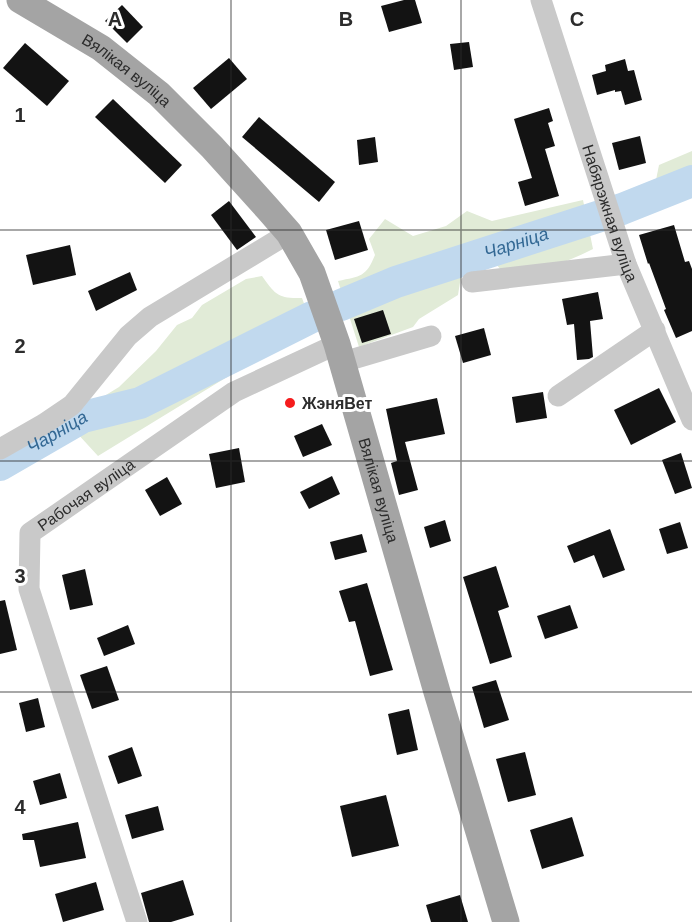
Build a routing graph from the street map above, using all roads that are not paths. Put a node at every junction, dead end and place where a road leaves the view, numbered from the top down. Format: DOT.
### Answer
graph roads {
  1 [pos="20,0"];
  2 [pos="541,0"];
  3 [pos="289,233"];
  4 [pos="626,264"];
  5 [pos="472,282"];
  6 [pos="655,330"];
  7 [pos="431,336"];
  8 [pos="340,353"];
  9 [pos="558,396"];
  10 [pos="692,420"];
  11 [pos="0,449"];
  12 [pos="137,922"];
  13 [pos="506,922"];
  1 -- 3 [label="main road, Вялікая вуліца"];
  2 -- 4 [label="street, Набярэжная вуліца"];
  3 -- 8 [label="main road, Вялікая вуліца"];
  3 -- 11 [label="street"];
  4 -- 5 [label="street"];
  4 -- 6 [label="street, Набярэжная вуліца"];
  6 -- 9 [label="street"];
  6 -- 10 [label="street, Набярэжная вуліца"];
  7 -- 8 [label="street"];
  8 -- 12 [label="street, Рабочая вуліца"];
  8 -- 13 [label="main road, Вялікая вуліца"];
}
